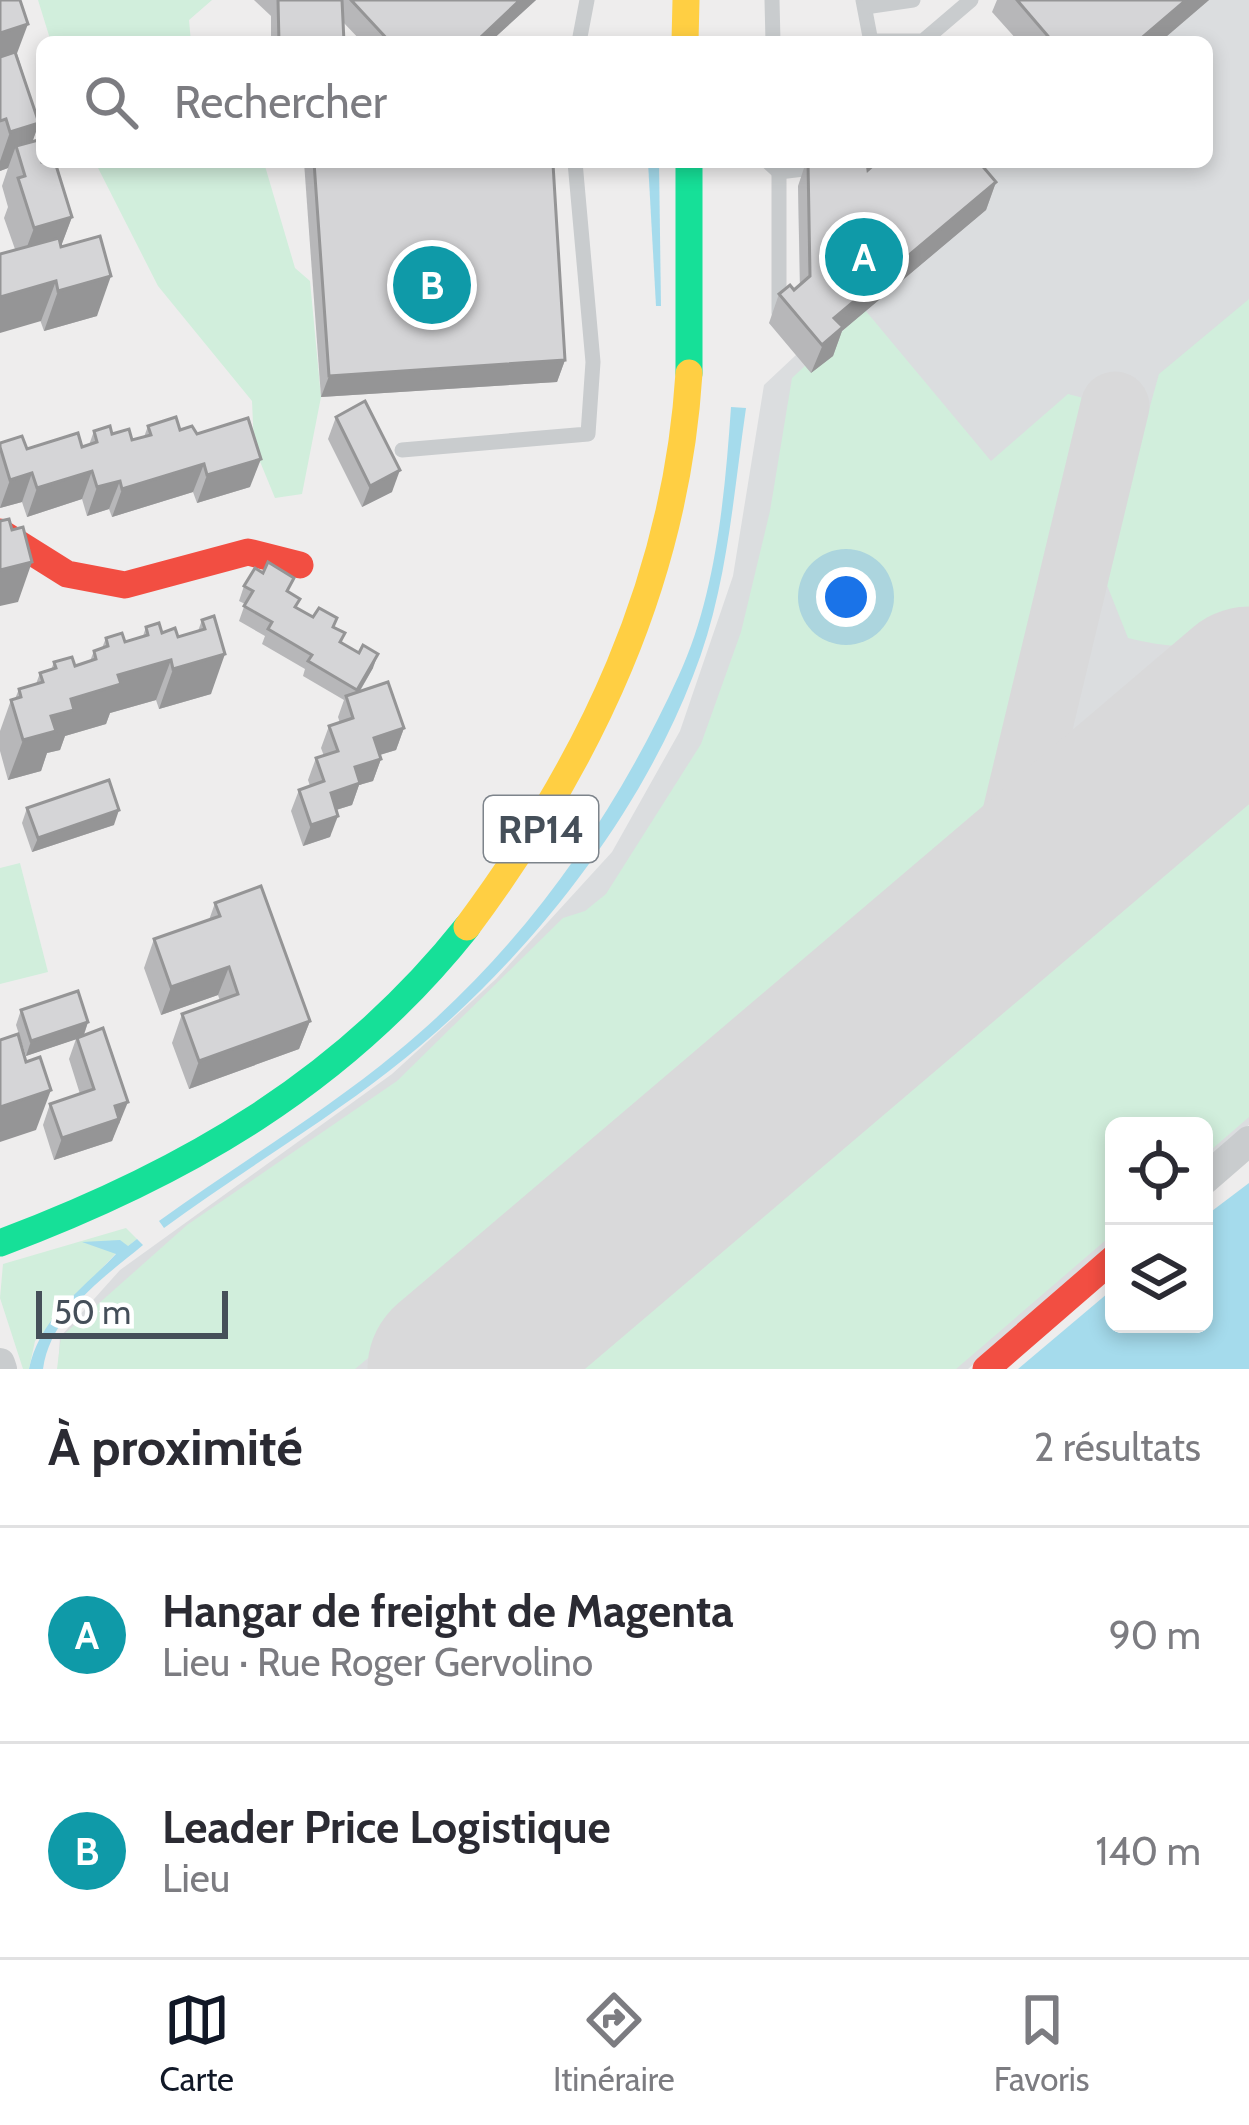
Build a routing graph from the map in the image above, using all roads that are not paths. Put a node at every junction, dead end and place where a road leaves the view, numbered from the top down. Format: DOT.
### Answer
graph roads {
  1 [pos="586,0"];
  2 [pos="686,0"];
  3 [pos="772,0"];
  4 [pos="913,0"];
  5 [pos="971,0"];
  6 [pos="864,3"];
  7 [pos="580,36"];
  8 [pos="686,36"];
  9 [pos="773,36"];
  10 [pos="870,36"];
  11 [pos="929,36"];
  12 [pos="575,168"];
  13 [pos="688,168"];
  14 [pos="773,168"];
  15 [pos="779,314"];
  16 [pos="402,450"];
  17 [pos="0,532"];
  18 [pos="300,565"];
  19 [pos="1249,1141"];
  20 [pos="1213,1172"];
  21 [pos="0,1243"];
  22 [pos="1105,1266"];
  23 [pos="986,1369"];
  1 -- 7 [label="lane"];
  2 -- 8 [label="main road"];
  3 -- 9 [label="lane"];
  4 -- 6 [label="lane"];
  5 -- 11 [label="lane"];
  6 -- 10 [label="lane"];
  12 -- 16 [label="lane"];
  13 -- 21 [label="main road, RP14"];
  14 -- 15 [label="lane"];
  17 -- 18 [label="main road"];
  19 -- 20 [label="street"];
  22 -- 23 [label="main road"];
}
